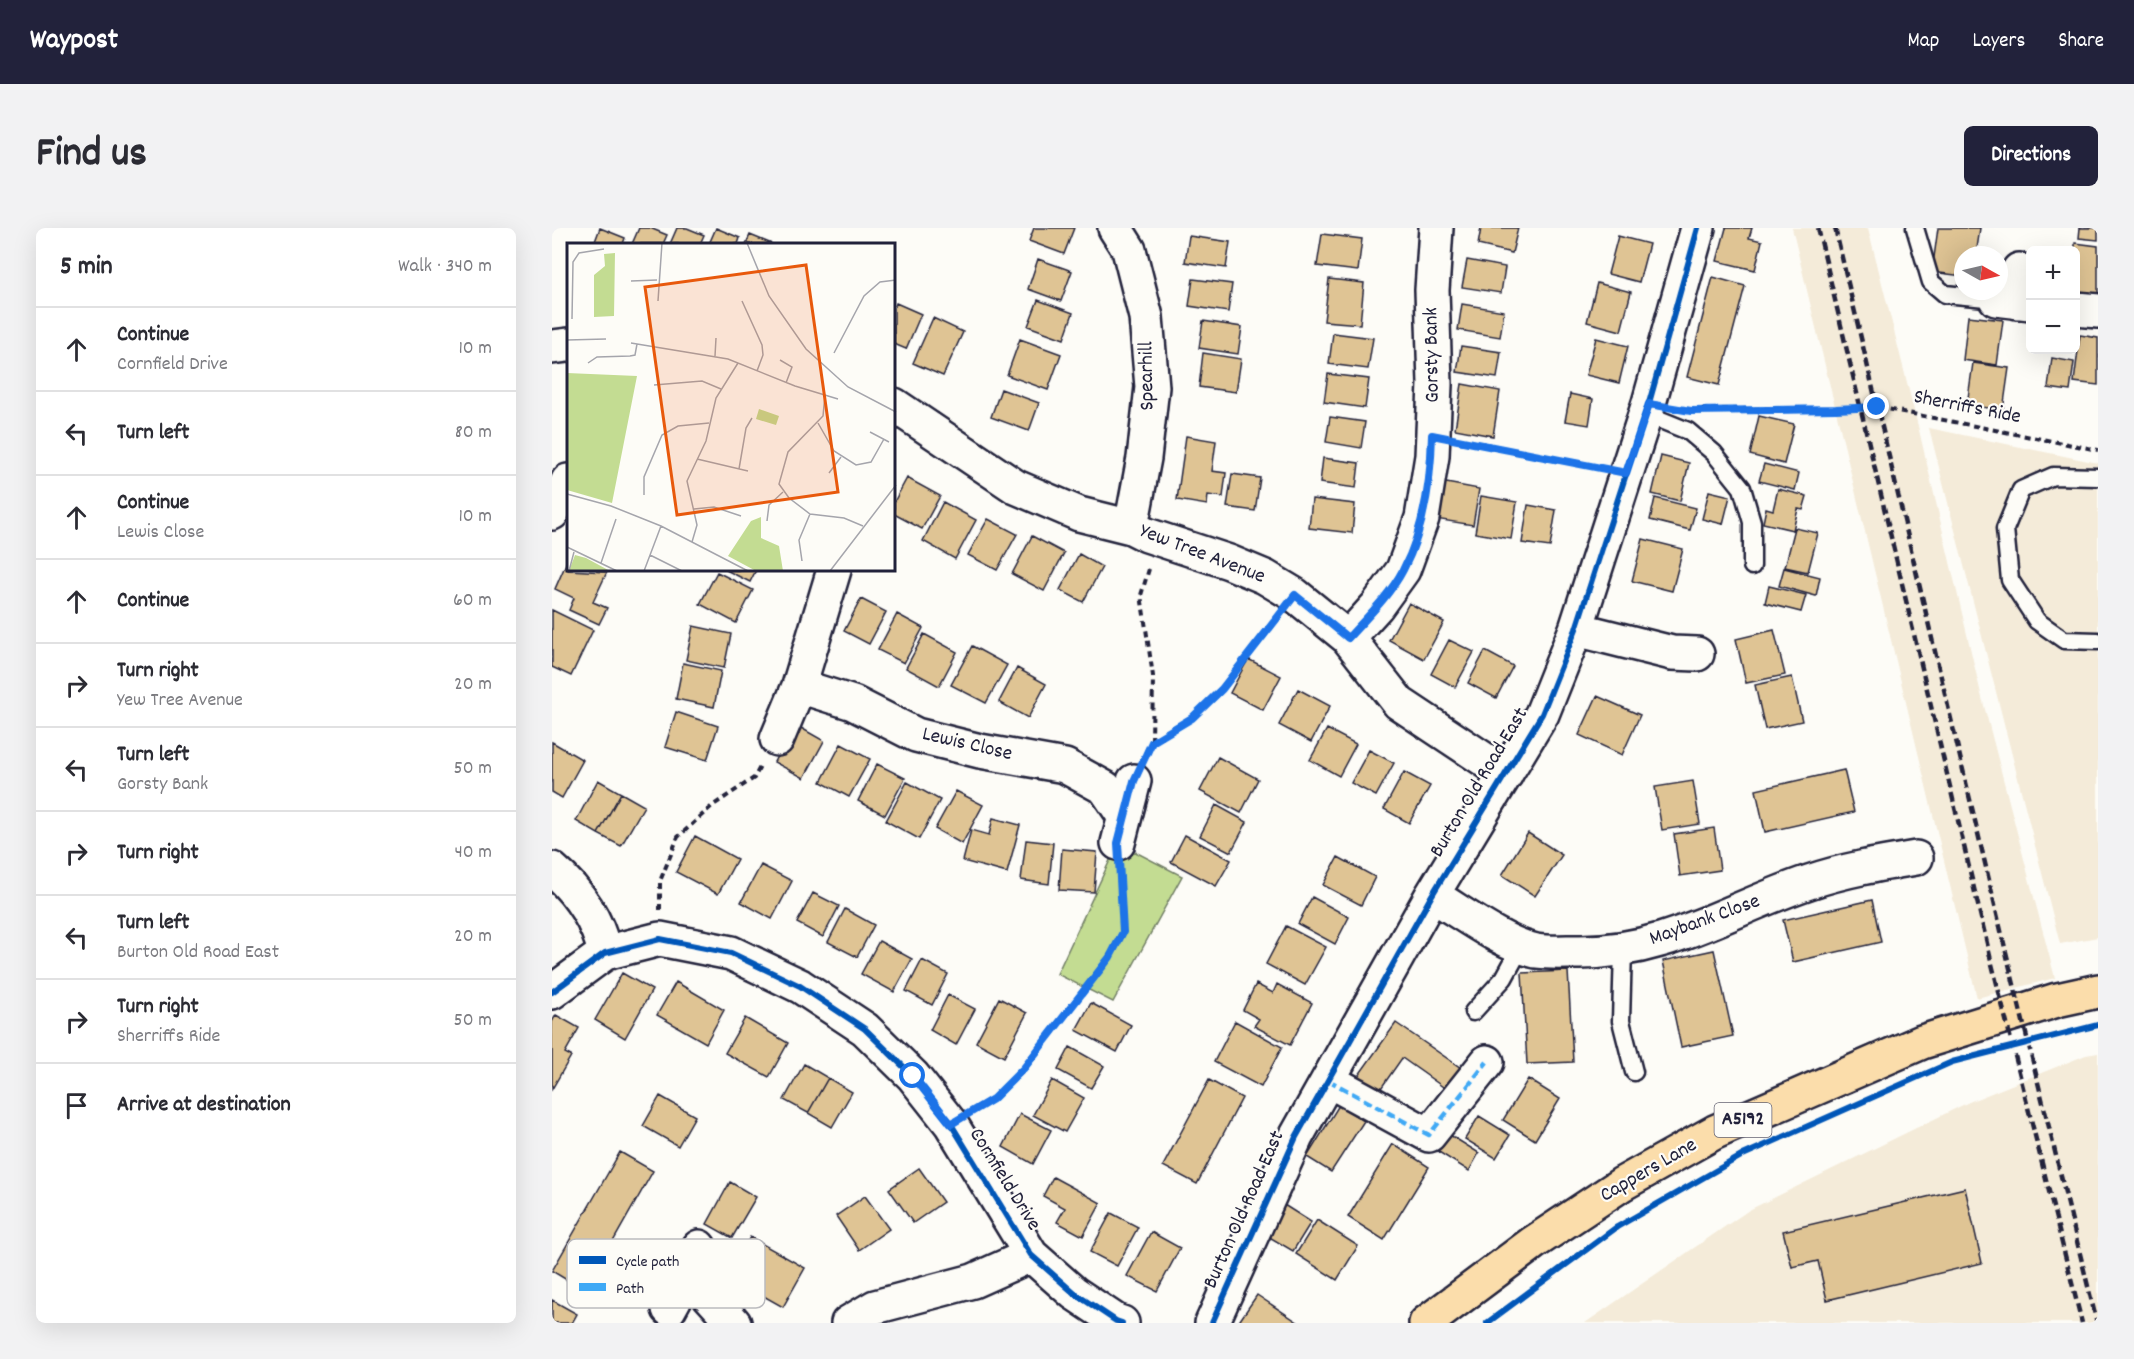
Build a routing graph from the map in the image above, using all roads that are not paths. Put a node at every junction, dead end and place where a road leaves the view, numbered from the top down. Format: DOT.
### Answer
graph roads {
  1 [pos="1115,228"];
  2 [pos="1436,228"];
  3 [pos="1698,228"];
  4 [pos="1915,228"];
  5 [pos="2016,294"];
  6 [pos="2080,309"];
  7 [pos="2098,311"];
  8 [pos="567,345"];
  9 [pos="552,347"];
  10 [pos="1647,409"];
  11 [pos="897,416"];
  12 [pos="2098,477"];
  13 [pos="567,483"];
  14 [pos="552,513"];
  15 [pos="1139,532"];
  16 [pos="1752,566"];
  17 [pos="833,572"];
  18 [pos="1576,629"];
  19 [pos="1348,638"];
  20 [pos="2098,641"];
  21 [pos="1682,643"];
  22 [pos="799,686"];
  23 [pos="777,739"];
  24 [pos="1506,774"];
  25 [pos="1134,781"];
  26 [pos="1922,855"];
  27 [pos="552,869"];
  28 [pos="1432,895"];
  29 [pos="1522,945"];
  30 [pos="1623,949"];
  31 [pos="605,953"];
  32 [pos="2098,991"];
  33 [pos="552,992"];
  34 [pos="1473,1012"];
  35 [pos="1487,1062"];
  36 [pos="1634,1072"];
  37 [pos="1328,1080"];
  38 [pos="1031,1255"];
  39 [pos="720,1308"];
  40 [pos="734,1323"];
  41 [pos="848,1323"];
  42 [pos="1122,1323"];
  43 [pos="1212,1323"];
  44 [pos="1426,1323"];
  1 -- 15 [label="street, Spearhill"];
  2 -- 19 [label="street, Gorsty Bank"];
  3 -- 10 [label="street, Burton Old Road East"];
  4 -- 5 [label="lane"];
  6 -- 7 [label="street"];
  8 -- 9 [label="street"];
  10 -- 16 [label="lane"];
  10 -- 18 [label="street, Burton Old Road East"];
  11 -- 15 [label="street, Yew Tree Avenue"];
  12 -- 20 [label="lane"];
  13 -- 14 [label="street"];
  15 -- 19 [label="street, Yew Tree Avenue"];
  17 -- 22 [label="street"];
  18 -- 21 [label="street"];
  18 -- 24 [label="street, Burton Old Road East"];
  19 -- 24 [label="street, Yew Tree Avenue"];
  22 -- 23 [label="street"];
  22 -- 25 [label="street, Lewis Close"];
  24 -- 28 [label="street, Burton Old Road East"];
  26 -- 30 [label="street, Maybank Close"];
  27 -- 31 [label="street"];
  28 -- 29 [label="street, Maybank Close"];
  28 -- 37 [label="street, Burton Old Road East"];
  29 -- 30 [label="street, Maybank Close"];
  29 -- 34 [label="lane"];
  30 -- 36 [label="lane"];
  31 -- 33 [label="street, Cornfield Drive"];
  31 -- 38 [label="street, Cornfield Drive"];
  32 -- 44 [label="highway, Cappers Lane / A5192"];
  35 -- 37 [label="street"];
  37 -- 43 [label="street, Burton Old Road East"];
  38 -- 41 [label="street"];
  38 -- 42 [label="street, Cornfield Drive"];
  39 -- 40 [label="street"];
}
